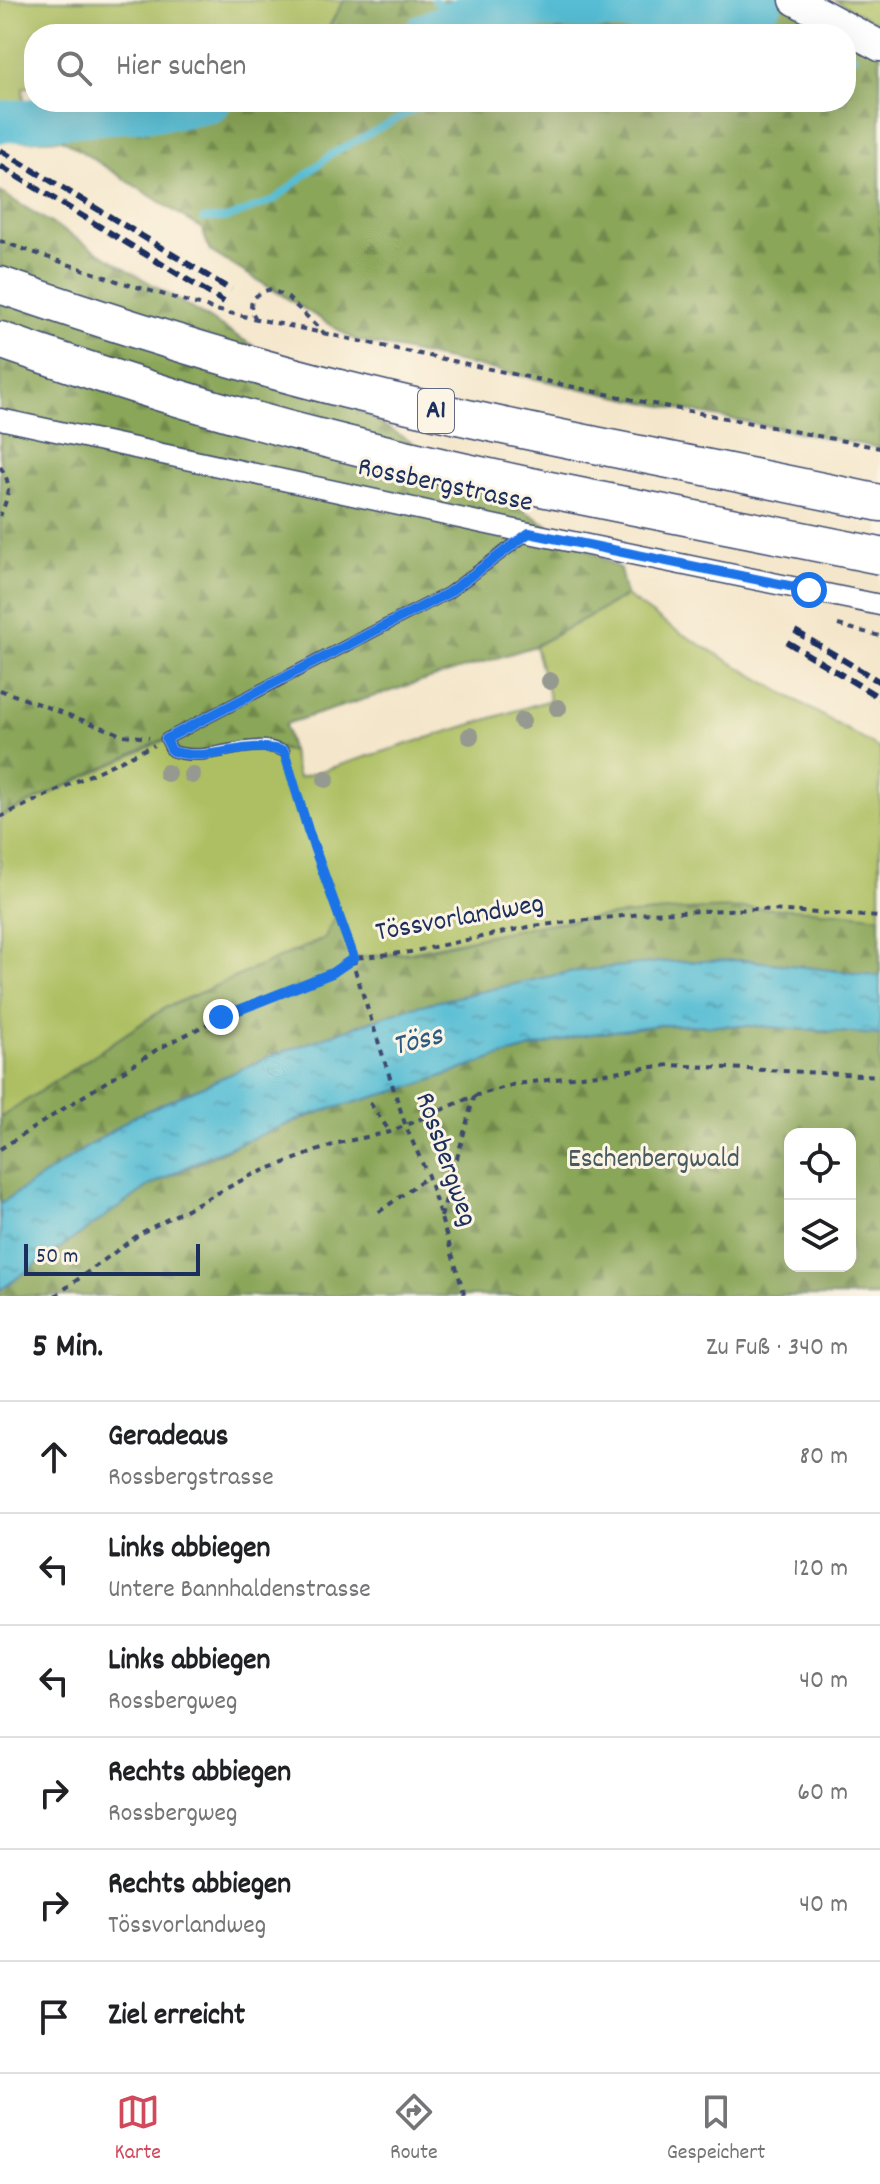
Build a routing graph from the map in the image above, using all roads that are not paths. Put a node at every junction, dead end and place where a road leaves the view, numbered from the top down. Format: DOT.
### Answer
graph roads {
  1 [pos="797,1"];
  2 [pos="839,24"];
  3 [pos="856,33"];
  4 [pos="880,46"];
  5 [pos="0,285"];
  6 [pos="0,340"];
  7 [pos="0,419"];
  8 [pos="880,503"];
  9 [pos="529,533"];
  10 [pos="880,556"];
  11 [pos="880,605"];
  12 [pos="284,751"];
  1 -- 2 [label="main road"];
  3 -- 4 [label="main road"];
  5 -- 8 [label="highway, A1"];
  6 -- 10 [label="highway, A1"];
  7 -- 9 [label="street, Rossbergstrasse"];
  9 -- 11 [label="street, Rossbergstrasse"];
  9 -- 12 [label="lane"];
}
